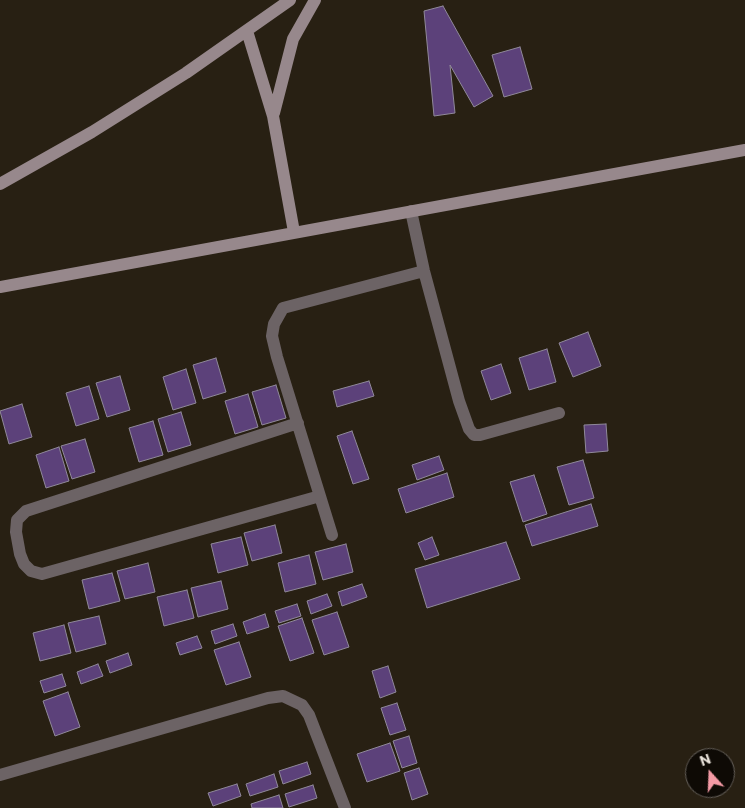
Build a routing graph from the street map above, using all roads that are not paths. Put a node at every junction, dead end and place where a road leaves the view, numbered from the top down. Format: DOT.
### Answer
graph roads {
  1 [pos="290,0"];
  2 [pos="315,0"];
  3 [pos="247,31"];
  4 [pos="273,116"];
  5 [pos="745,150"];
  6 [pos="0,184"];
  7 [pos="411,211"];
  8 [pos="294,232"];
  9 [pos="424,271"];
  10 [pos="0,287"];
  11 [pos="559,413"];
  12 [pos="298,423"];
  13 [pos="320,496"];
  14 [pos="332,535"];
  15 [pos="0,775"];
  16 [pos="345,808"];
  1 -- 3 [label="street"];
  2 -- 4 [label="street"];
  3 -- 4 [label="street"];
  3 -- 6 [label="street"];
  4 -- 8 [label="street"];
  5 -- 7 [label="street"];
  7 -- 8 [label="street"];
  7 -- 9 [label="street"];
  8 -- 10 [label="street"];
  9 -- 11 [label="street"];
  9 -- 12 [label="street"];
  12 -- 13 [label="street"];
  12 -- 13 [label="street"];
  13 -- 14 [label="street"];
  15 -- 16 [label="street"];
}
